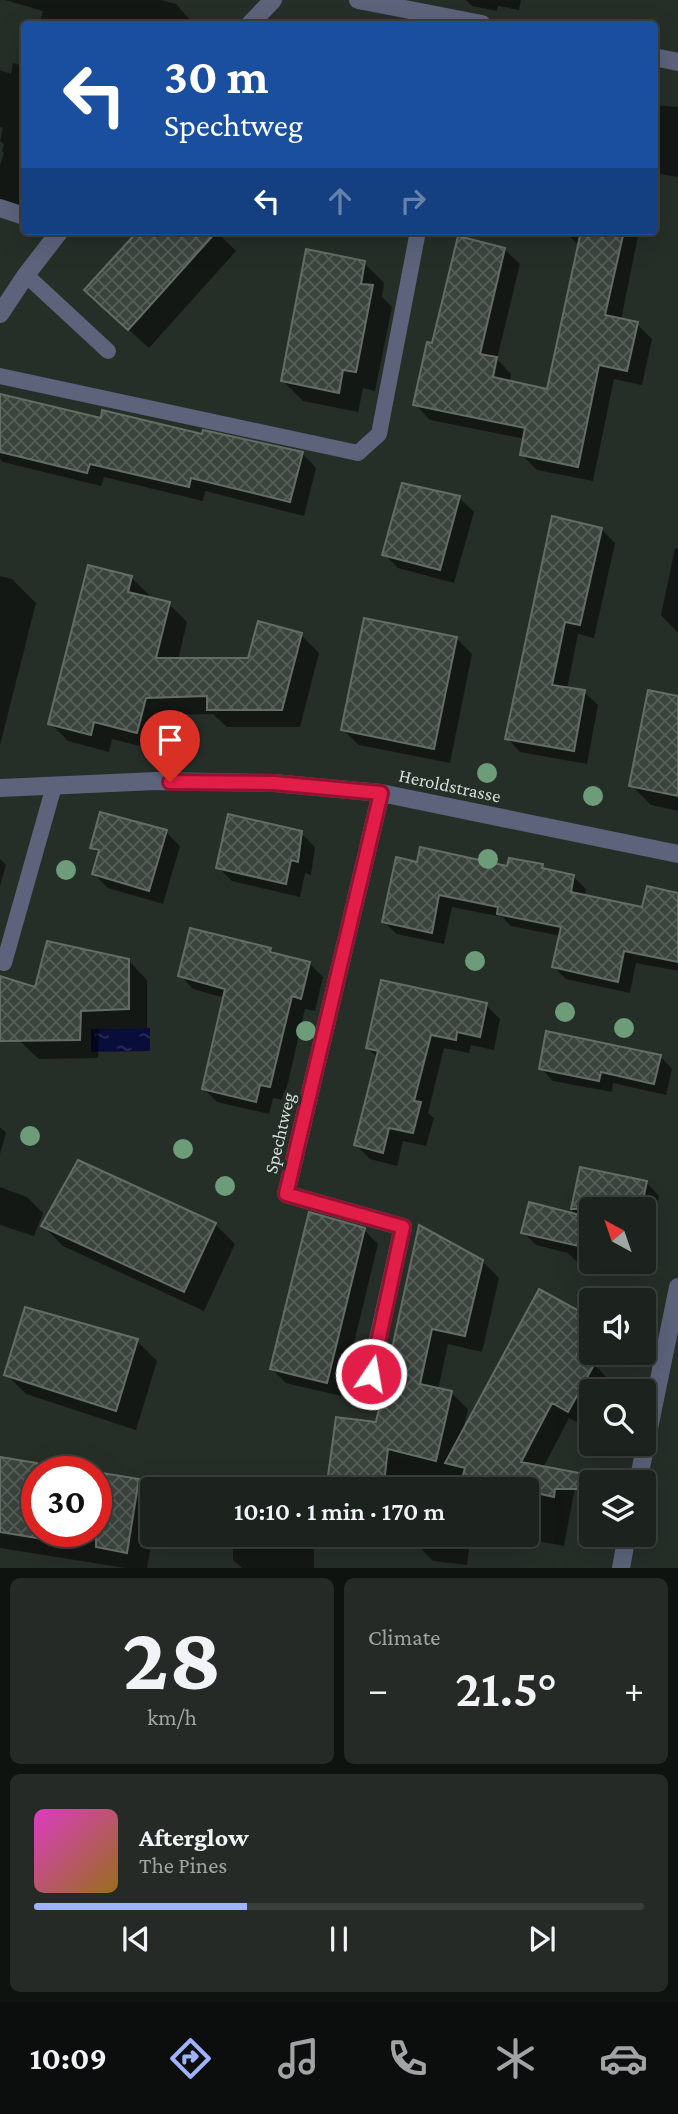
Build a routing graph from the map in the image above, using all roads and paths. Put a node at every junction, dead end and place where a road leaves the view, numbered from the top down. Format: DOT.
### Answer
graph roads {
  1 [pos="272,0"];
  2 [pos="358,0"];
  3 [pos="253,21"];
  4 [pos="454,21"];
  5 [pos="658,58"];
  6 [pos="678,62"];
  7 [pos="0,208"];
  8 [pos="21,215"];
  9 [pos="54,235"];
  10 [pos="417,235"];
  11 [pos="26,275"];
  12 [pos="0,314"];
  13 [pos="108,351"];
  14 [pos="0,376"];
  15 [pos="54,786"];
  16 [pos="0,788"];
  17 [pos="381,793"];
  18 [pos="678,854"];
  19 [pos="4,962"];
  20 [pos="678,1287"];
  21 [pos="365,1398"];
  22 [pos="640,1470"];
  23 [pos="625,1547"];
  24 [pos="621,1568"];
  1 -- 3 [label="street"];
  2 -- 4 [label="street"];
  5 -- 6 [label="street"];
  7 -- 8 [label="street"];
  9 -- 11 [label="street"];
  10 -- 14 [label="lane"];
  11 -- 12 [label="street"];
  11 -- 13 [label="lane"];
  15 -- 16 [label="street, Heroldstrasse"];
  15 -- 17 [label="street, Heroldstrasse"];
  15 -- 19 [label="lane"];
  17 -- 18 [label="street, Heroldstrasse"];
  17 -- 21 [label="street, Spechtweg"];
  20 -- 22 [label="street"];
  23 -- 24 [label="street"];
}
